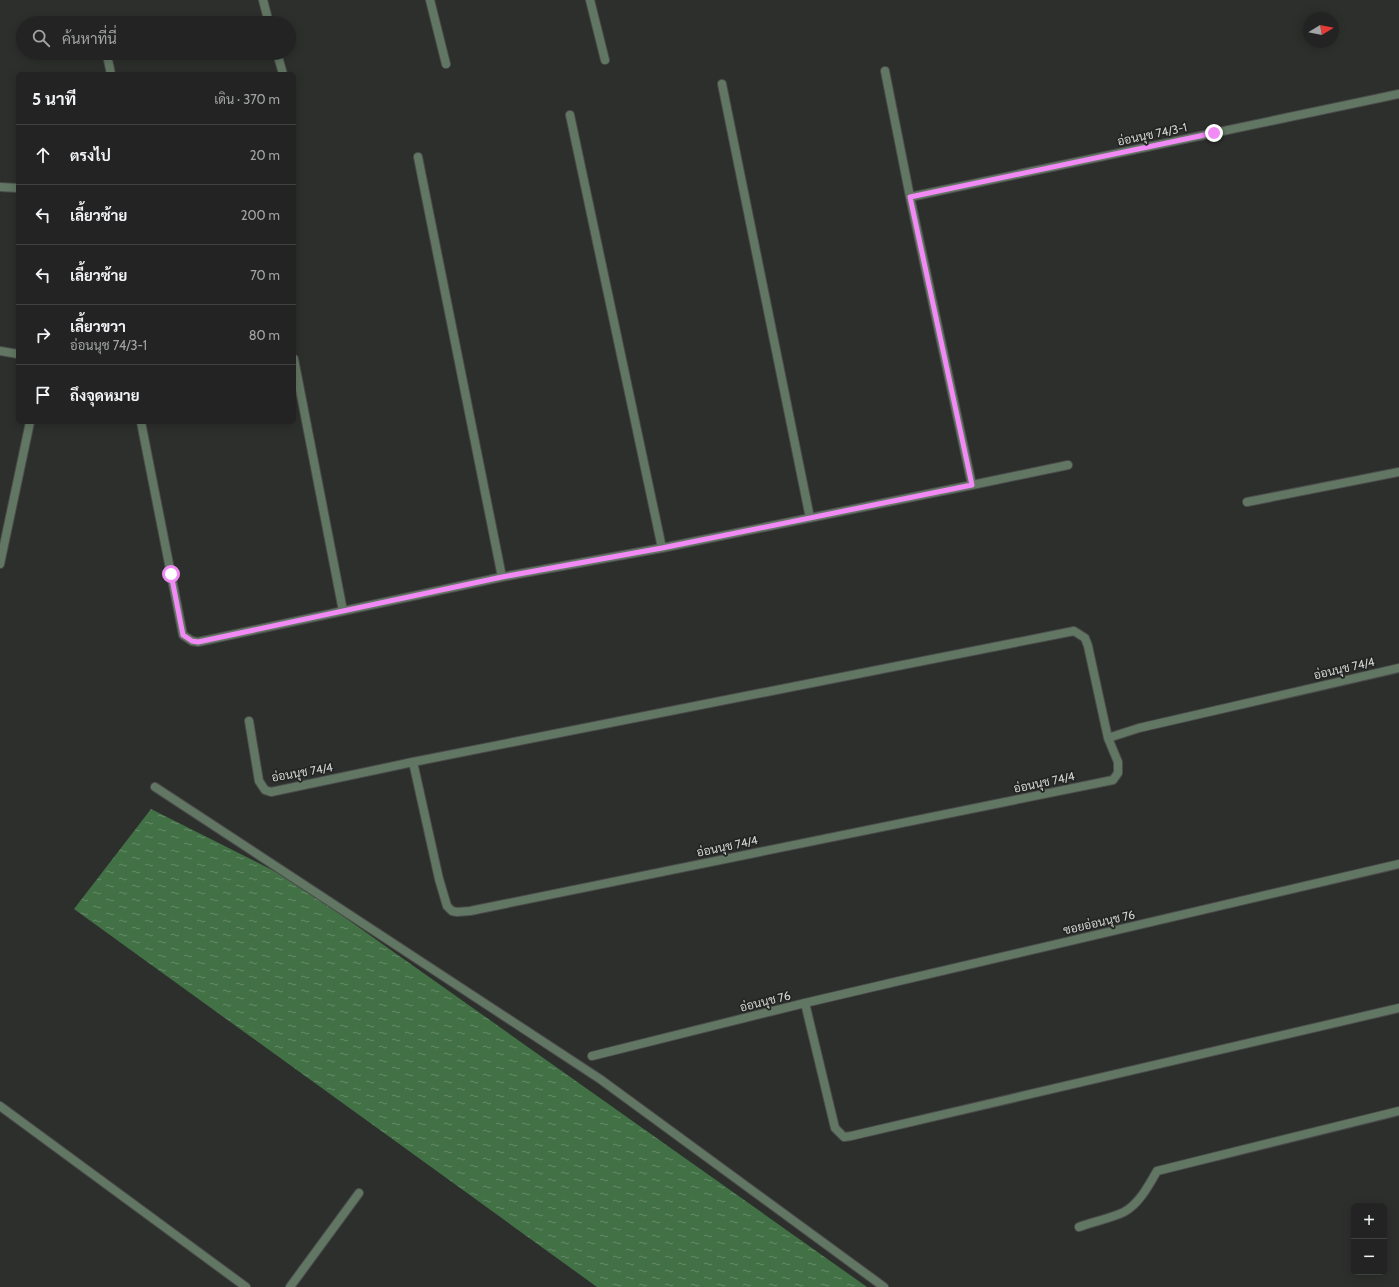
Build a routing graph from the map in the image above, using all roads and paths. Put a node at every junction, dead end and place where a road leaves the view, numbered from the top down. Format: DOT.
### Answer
graph roads {
  1 [pos="263,0"];
  2 [pos="430,0"];
  3 [pos="590,0"];
  4 [pos="267,16"];
  5 [pos="108,60"];
  6 [pos="279,60"];
  7 [pos="605,60"];
  8 [pos="446,64"];
  9 [pos="885,71"];
  10 [pos="111,72"];
  11 [pos="282,72"];
  12 [pos="722,84"];
  13 [pos="1399,94"];
  14 [pos="570,116"];
  15 [pos="418,156"];
  16 [pos="0,186"];
  17 [pos="16,188"];
  18 [pos="910,197"];
  19 [pos="0,351"];
  20 [pos="16,354"];
  21 [pos="296,369"];
  22 [pos="30,424"];
  23 [pos="141,424"];
  24 [pos="1068,465"];
  25 [pos="1399,472"];
  26 [pos="972,485"];
  27 [pos="1247,502"];
  28 [pos="810,518"];
  29 [pos="662,548"];
  30 [pos="0,564"];
  31 [pos="502,577"];
  32 [pos="343,611"];
  33 [pos="1399,668"];
  34 [pos="249,721"];
  35 [pos="1108,738"];
  36 [pos="413,762"];
  37 [pos="155,787"];
  38 [pos="1399,864"];
  39 [pos="805,1003"];
  40 [pos="1399,1008"];
  41 [pos="592,1056"];
  42 [pos="0,1106"];
  43 [pos="1399,1111"];
  44 [pos="360,1193"];
  45 [pos="1079,1227"];
  46 [pos="246,1287"];
  47 [pos="290,1287"];
  48 [pos="884,1287"];
  1 -- 4 [label="street"];
  2 -- 8 [label="street"];
  3 -- 7 [label="street"];
  5 -- 10 [label="street"];
  6 -- 11 [label="street"];
  9 -- 18 [label="street"];
  12 -- 28 [label="street"];
  13 -- 18 [label="street, อ่อนนุช 74/3-1"];
  14 -- 29 [label="street"];
  15 -- 31 [label="street"];
  16 -- 17 [label="street"];
  18 -- 26 [label="street"];
  19 -- 20 [label="street"];
  21 -- 32 [label="street"];
  22 -- 30 [label="street"];
  23 -- 32 [label="street"];
  24 -- 26 [label="street"];
  25 -- 27 [label="street"];
  26 -- 28 [label="street"];
  28 -- 29 [label="street"];
  29 -- 31 [label="street"];
  31 -- 32 [label="street"];
  33 -- 35 [label="street, อ่อนนุช 74/4"];
  34 -- 36 [label="street, อ่อนนุช 74/4"];
  35 -- 36 [label="street, อ่อนนุช 74/4"];
  35 -- 36 [label="street, อ่อนนุช 74/4"];
  37 -- 48 [label="street"];
  38 -- 39 [label="street, ซอยอ่อนนุช 76"];
  39 -- 40 [label="street, อ่อนนุช 76"];
  39 -- 41 [label="street, อ่อนนุช 76"];
  42 -- 46 [label="street"];
  43 -- 45 [label="street"];
  44 -- 47 [label="street"];
}
